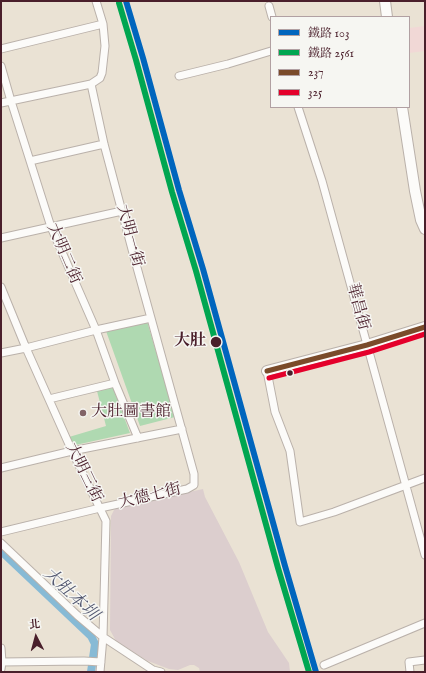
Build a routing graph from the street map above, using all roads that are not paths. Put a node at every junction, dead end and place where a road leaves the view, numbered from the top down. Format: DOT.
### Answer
graph roads {
  1 [pos="96,1"];
  2 [pos="385,1"];
  3 [pos="269,6"];
  4 [pos="272,16"];
  5 [pos="388,16"];
  6 [pos="102,24"];
  7 [pos="1,49"];
  8 [pos="270,51"];
  9 [pos="1,66"];
  10 [pos="179,76"];
  11 [pos="91,84"];
  12 [pos="11,101"];
  13 [pos="1,103"];
  14 [pos="298,108"];
  15 [pos="402,108"];
  16 [pos="104,144"];
  17 [pos="30,161"];
  18 [pos="122,211"];
  19 [pos="51,227"];
  20 [pos="425,229"];
  21 [pos="1,238"];
  22 [pos="1,287"];
  23 [pos="152,318"];
  24 [pos="425,327"];
  25 [pos="96,330"];
  26 [pos="367,345"];
  27 [pos="26,348"];
  28 [pos="1,353"];
  29 [pos="266,371"];
  30 [pos="115,383"];
  31 [pos="49,400"];
  32 [pos="182,429"];
  33 [pos="138,438"];
  34 [pos="72,452"];
  35 [pos="1,468"];
  36 [pos="194,474"];
  37 [pos="425,478"];
  38 [pos="406,486"];
  39 [pos="100,508"];
  40 [pos="1,532"];
  41 [pos="1,542"];
  42 [pos="425,555"];
  43 [pos="425,623"];
  44 [pos="103,637"];
  45 [pos="1,648"];
  46 [pos="425,660"];
  47 [pos="101,662"];
  48 [pos="1,665"];
  49 [pos="324,665"];
  50 [pos="100,672"];
  51 [pos="161,672"];
  52 [pos="410,672"];
  1 -- 6 [label="street"];
  2 -- 5 [label="street"];
  3 -- 4 [label="street"];
  6 -- 7 [label="street"];
  6 -- 11 [label="street"];
  8 -- 10 [label="street"];
  9 -- 12 [label="street, 大明二街"];
  11 -- 12 [label="street"];
  11 -- 16 [label="street, 大明一街"];
  12 -- 13 [label="street"];
  12 -- 17 [label="street, 大明二街"];
  14 -- 26 [label="street, 華昌街"];
  15 -- 20 [label="street"];
  16 -- 17 [label="street"];
  16 -- 18 [label="street, 大明一街"];
  17 -- 19 [label="street, 大明二街"];
  18 -- 19 [label="street"];
  18 -- 23 [label="street, 大明一街"];
  19 -- 21 [label="street"];
  19 -- 25 [label="street, 大明二街"];
  22 -- 27 [label="street, 大明三街"];
  23 -- 25 [label="street"];
  23 -- 32 [label="street, 大明一街"];
  24 -- 26 [label="street"];
  25 -- 27 [label="street"];
  25 -- 30 [label="street, 大明二街"];
  26 -- 29 [label="street"];
  26 -- 38 [label="street, 華昌街"];
  27 -- 28 [label="street"];
  27 -- 31 [label="street, 大明三街"];
  29 -- 38 [label="street"];
  30 -- 31 [label="street"];
  30 -- 33 [label="street, 大明二街"];
  31 -- 34 [label="street, 大明三街"];
  32 -- 33 [label="street"];
  32 -- 36 [label="street, 大明一街"];
  33 -- 34 [label="street"];
  34 -- 35 [label="street"];
  34 -- 39 [label="street, 大明三街"];
  36 -- 39 [label="street, 大德七街"];
  37 -- 38 [label="street"];
  38 -- 42 [label="street, 華昌街"];
  39 -- 40 [label="street, 大德七街"];
  39 -- 44 [label="street, 大明三街"];
  41 -- 44 [label="street"];
  43 -- 49 [label="street"];
  44 -- 47 [label="street, 大明三街"];
  44 -- 51 [label="street"];
  45 -- 48 [label="street"];
  46 -- 52 [label="street"];
  47 -- 48 [label="street"];
  47 -- 50 [label="street, 大明三街"];
}
